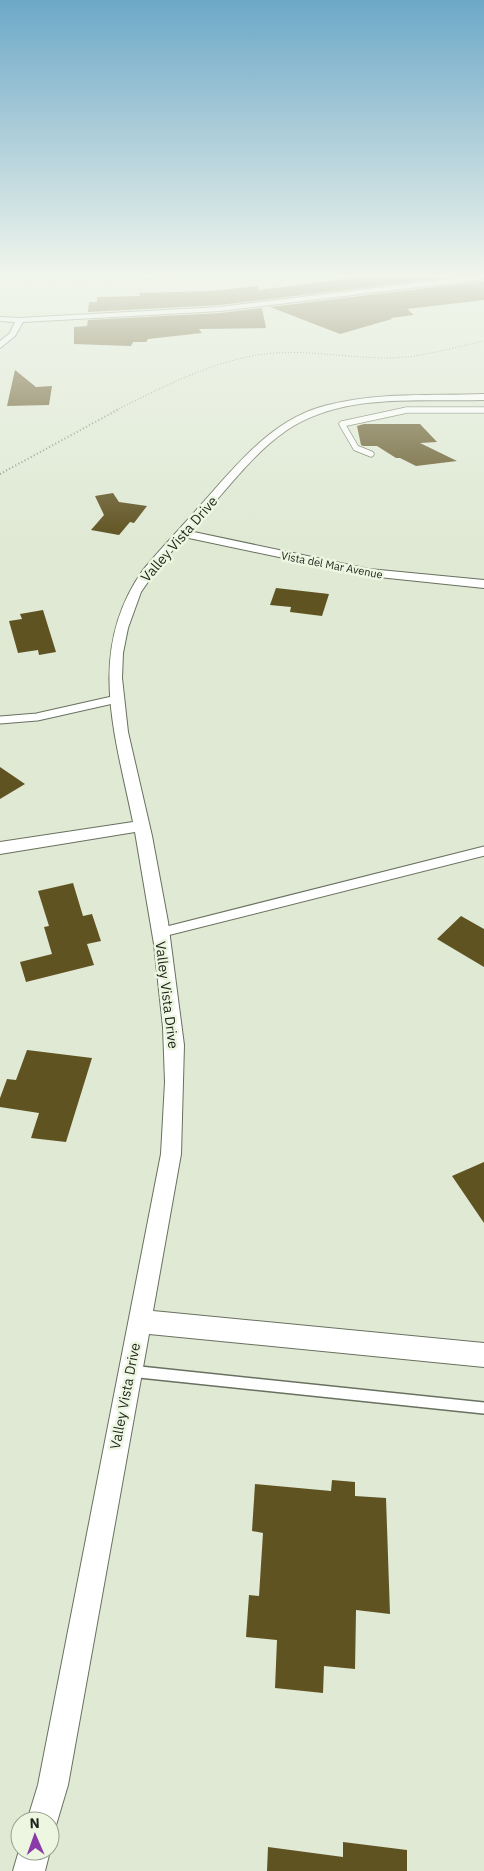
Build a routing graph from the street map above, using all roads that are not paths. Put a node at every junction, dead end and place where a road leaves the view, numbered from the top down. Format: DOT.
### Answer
graph roads {
  1 [pos="484,397"];
  2 [pos="484,410"];
  3 [pos="371,454"];
  4 [pos="181,533"];
  5 [pos="484,584"];
  6 [pos="117,700"];
  7 [pos="0,720"];
  8 [pos="142,826"];
  9 [pos="0,848"];
  10 [pos="484,851"];
  11 [pos="159,933"];
  12 [pos="139,1321"];
  13 [pos="484,1354"];
  14 [pos="130,1371"];
  15 [pos="484,1408"];
  16 [pos="45,1811"];
  1 -- 4 [label="street, Valley Vista Drive"];
  2 -- 3 [label="lane"];
  4 -- 5 [label="street, Vista del Mar Avenue"];
  4 -- 6 [label="street, Valley Vista Drive"];
  6 -- 7 [label="lane"];
  6 -- 8 [label="street, Valley Vista Drive"];
  8 -- 9 [label="street"];
  8 -- 11 [label="street, Valley Vista Drive"];
  10 -- 11 [label="lane"];
  11 -- 12 [label="street, Valley Vista Drive"];
  12 -- 13 [label="street"];
  12 -- 14 [label="street, Valley Vista Drive"];
  14 -- 15 [label="lane"];
  14 -- 16 [label="street, Valley Vista Drive"];
}
